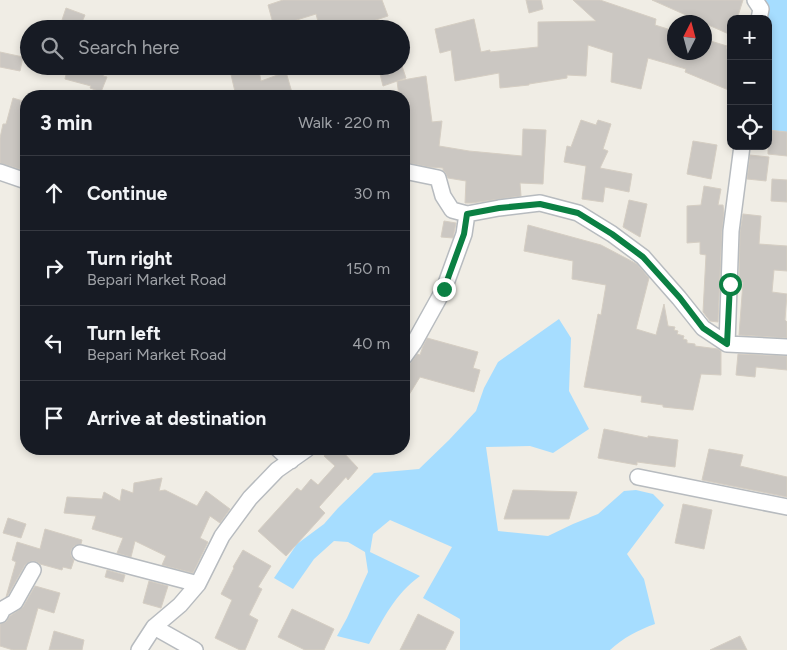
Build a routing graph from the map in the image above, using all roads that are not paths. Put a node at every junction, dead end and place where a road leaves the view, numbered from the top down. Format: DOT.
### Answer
graph roads {
  1 [pos="755,0"];
  2 [pos="760,15"];
  3 [pos="741,150"];
  4 [pos="0,172"];
  5 [pos="410,172"];
  6 [pos="20,179"];
  7 [pos="467,214"];
  8 [pos="727,344"];
  9 [pos="787,347"];
  10 [pos="410,349"];
  11 [pos="285,455"];
  12 [pos="300,455"];
  13 [pos="292,461"];
  14 [pos="638,477"];
  15 [pos="787,507"];
  16 [pos="80,553"];
  17 [pos="33,570"];
  18 [pos="198,584"];
  19 [pos="0,615"];
  20 [pos="154,627"];
  21 [pos="139,650"];
  22 [pos="196,650"];
  1 -- 2 [label="street"];
  3 -- 8 [label="street"];
  4 -- 6 [label="street"];
  5 -- 7 [label="street"];
  7 -- 8 [label="street"];
  7 -- 10 [label="street"];
  8 -- 9 [label="street"];
  11 -- 13 [label="street"];
  12 -- 13 [label="street"];
  13 -- 18 [label="street"];
  14 -- 15 [label="street"];
  16 -- 18 [label="street"];
  17 -- 19 [label="street"];
  18 -- 20 [label="street"];
  20 -- 21 [label="street"];
  20 -- 22 [label="street"];
}
